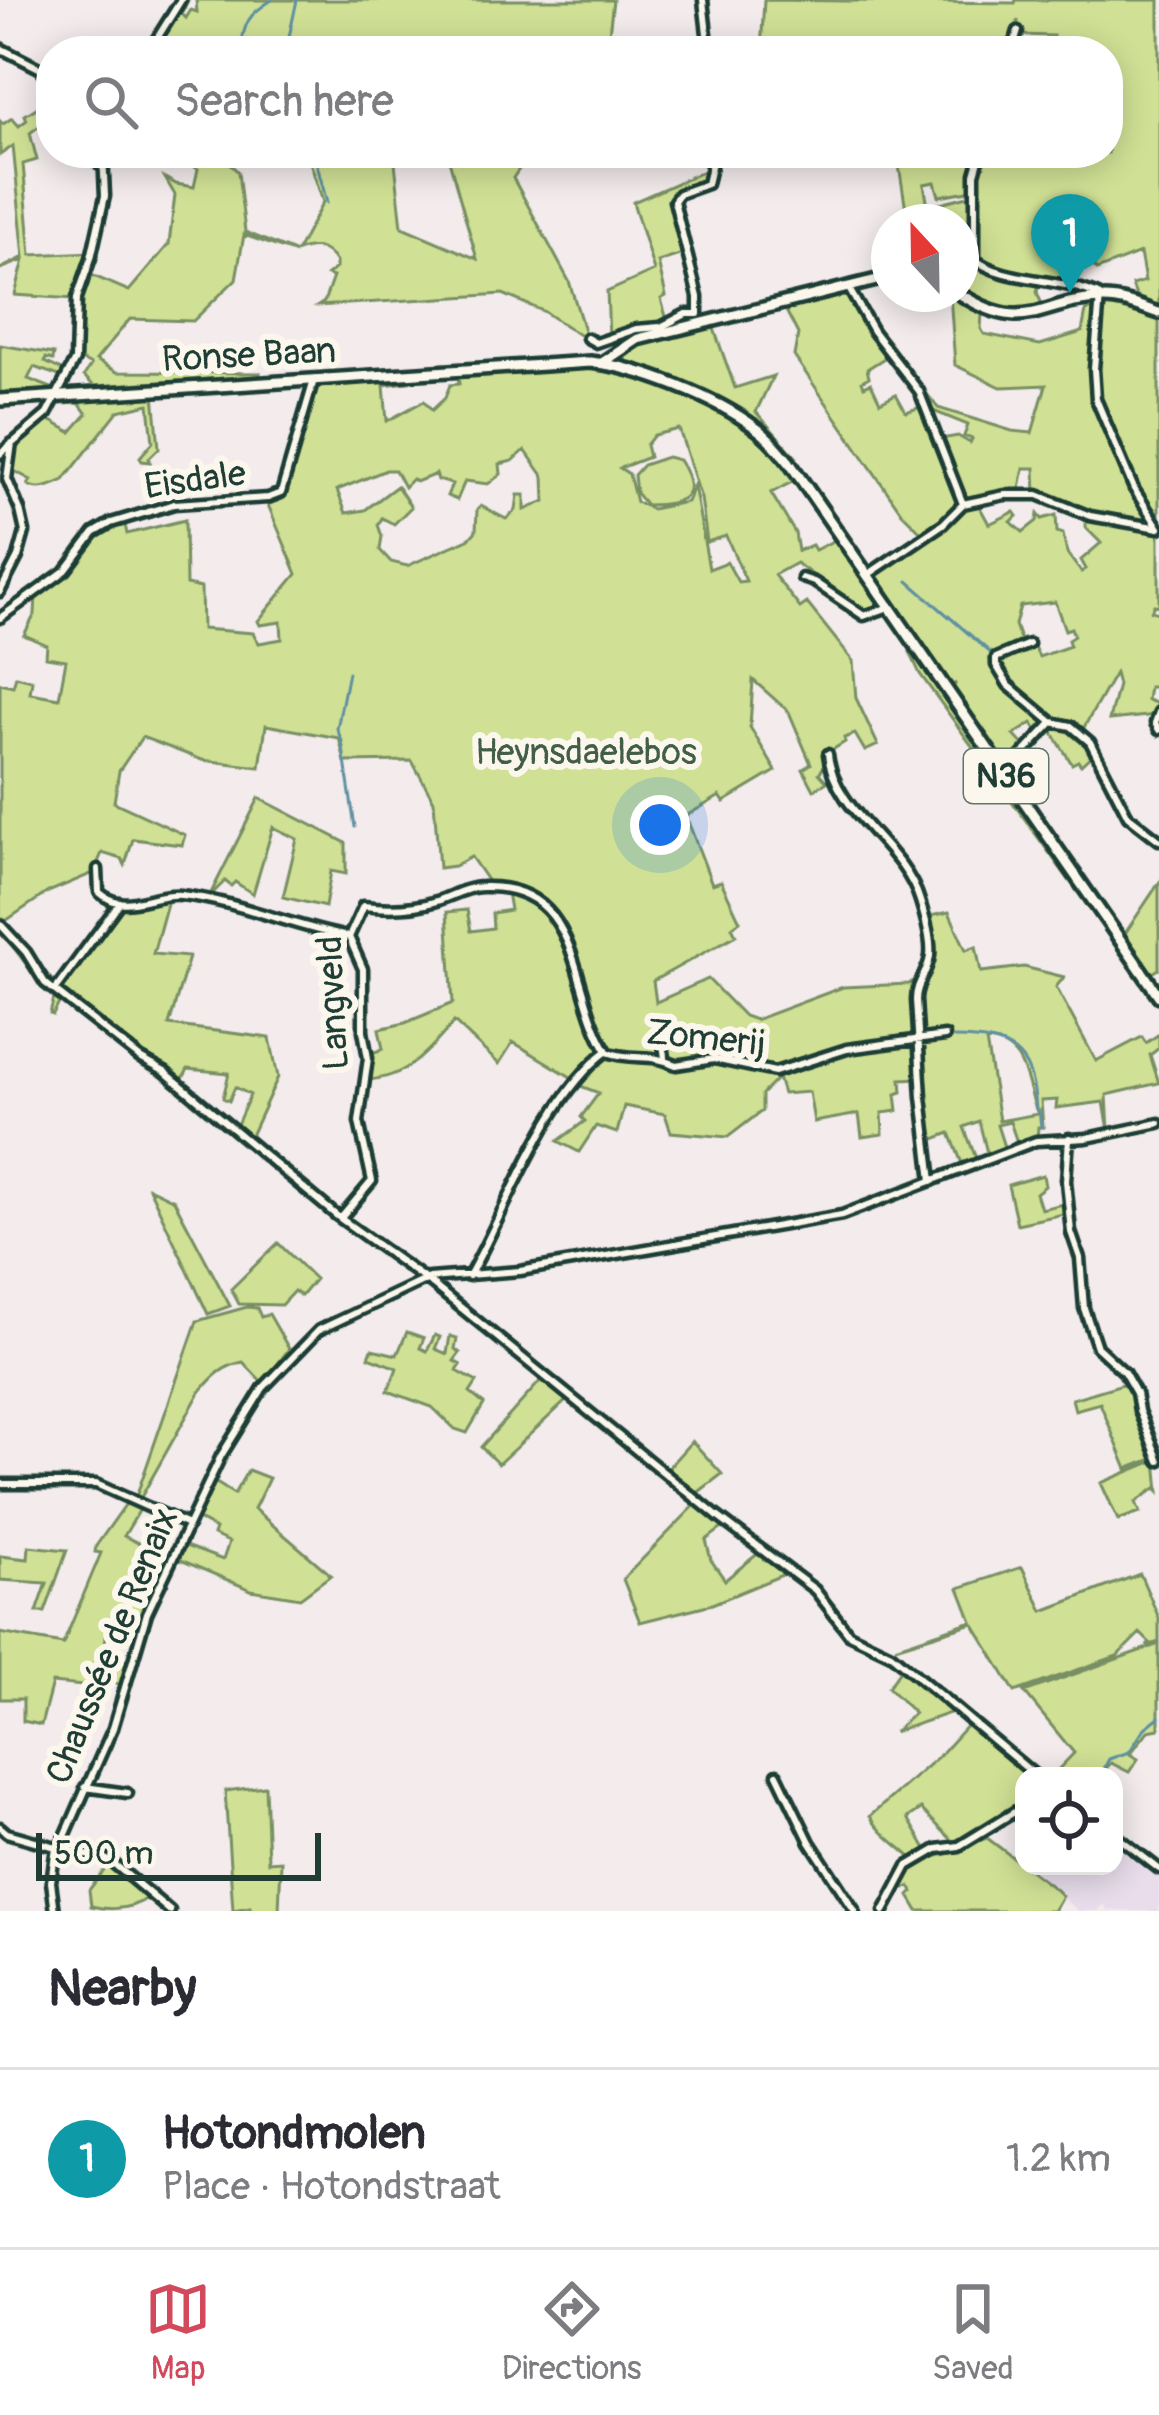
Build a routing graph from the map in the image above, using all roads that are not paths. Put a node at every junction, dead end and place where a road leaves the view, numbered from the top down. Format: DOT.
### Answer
graph roads {
  1 [pos="182,0"];
  2 [pos="704,0"];
  3 [pos="1018,31"];
  4 [pos="159,36"];
  5 [pos="708,36"];
  6 [pos="1016,36"];
  7 [pos="0,48"];
  8 [pos="36,66"];
  9 [pos="102,168"];
  10 [pos="711,168"];
  11 [pos="977,168"];
  12 [pos="871,281"];
  13 [pos="848,287"];
  14 [pos="1102,301"];
  15 [pos="979,305"];
  16 [pos="1159,313"];
  17 [pos="703,318"];
  18 [pos="660,327"];
  19 [pos="645,337"];
  20 [pos="587,338"];
  21 [pos="602,363"];
  22 [pos="617,367"];
  23 [pos="314,378"];
  24 [pos="56,394"];
  25 [pos="0,400"];
  26 [pos="12,443"];
  27 [pos="0,454"];
  28 [pos="963,504"];
  29 [pos="1159,528"];
  30 [pos="868,575"];
  31 [pos="802,578"];
  32 [pos="0,592"];
  33 [pos="890,607"];
  34 [pos="0,618"];
  35 [pos="1029,644"];
  36 [pos="1159,712"];
  37 [pos="1052,722"];
  38 [pos="1159,730"];
  39 [pos="829,754"];
  40 [pos="1004,773"];
  41 [pos="1159,840"];
  42 [pos="98,869"];
  43 [pos="120,902"];
  44 [pos="0,925"];
  45 [pos="349,937"];
  46 [pos="56,989"];
  47 [pos="1159,996"];
  48 [pos="660,1023"];
  49 [pos="945,1036"];
  50 [pos="919,1038"];
  51 [pos="607,1052"];
  52 [pos="665,1058"];
  53 [pos="1159,1123"];
  54 [pos="1069,1138"];
  55 [pos="932,1181"];
  56 [pos="341,1218"];
  57 [pos="469,1276"];
  58 [pos="425,1280"];
  59 [pos="1159,1461"];
  60 [pos="0,1484"];
  61 [pos="188,1525"];
  62 [pos="1025,1767"];
  63 [pos="777,1774"];
  64 [pos="86,1787"];
  65 [pos="127,1793"];
  66 [pos="1015,1811"];
  67 [pos="2,1832"];
  68 [pos="1123,1841"];
  69 [pos="57,1846"];
  70 [pos="1159,1869"];
  71 [pos="55,1911"];
  72 [pos="170,1911"];
  73 [pos="855,1911"];
  74 [pos="884,1911"];
  1 -- 4 [label="street"];
  2 -- 5 [label="street"];
  3 -- 6 [label="street"];
  7 -- 8 [label="street"];
  9 -- 24 [label="street"];
  10 -- 17 [label="street"];
  11 -- 14 [label="street"];
  12 -- 13 [label="main road"];
  13 -- 17 [label="main road"];
  13 -- 28 [label="street"];
  14 -- 15 [label="main road"];
  14 -- 16 [label="main road"];
  14 -- 29 [label="street"];
  17 -- 18 [label="street"];
  17 -- 19 [label="main road"];
  18 -- 19 [label="street"];
  18 -- 20 [label="street"];
  19 -- 21 [label="main road"];
  19 -- 22 [label="main road"];
  21 -- 22 [label="main road, N36"];
  21 -- 23 [label="main road, Ronse Baan / N36"];
  22 -- 30 [label="main road, N36"];
  23 -- 24 [label="main road, Ronse Baan / N36"];
  23 -- 34 [label="street, Eisdale"];
  24 -- 25 [label="main road, Ronse Baan / N36"];
  24 -- 26 [label="street"];
  26 -- 27 [label="street"];
  26 -- 32 [label="street"];
  28 -- 29 [label="street"];
  28 -- 30 [label="street"];
  30 -- 33 [label="main road, N36"];
  31 -- 33 [label="street"];
  33 -- 40 [label="main road, N36"];
  35 -- 37 [label="street"];
  36 -- 38 [label="street"];
  37 -- 40 [label="street"];
  37 -- 41 [label="street"];
  39 -- 50 [label="street"];
  40 -- 47 [label="main road, N36"];
  42 -- 43 [label="street"];
  43 -- 45 [label="street"];
  43 -- 46 [label="street"];
  44 -- 46 [label="street"];
  45 -- 51 [label="street, Langveld"];
  45 -- 56 [label="street, Langveld"];
  46 -- 56 [label="street"];
  48 -- 52 [label="street"];
  49 -- 50 [label="street, Zomerij"];
  50 -- 52 [label="street, Zomerij"];
  50 -- 55 [label="street"];
  51 -- 52 [label="street, Zomerij"];
  51 -- 57 [label="street, Zomerij"];
  53 -- 54 [label="street, Chaussée de Renaix"];
  54 -- 55 [label="street, Chaussée de Renaix"];
  54 -- 59 [label="street"];
  55 -- 57 [label="street, Chaussée de Renaix"];
  56 -- 58 [label="street"];
  57 -- 58 [label="street, Chaussée de Renaix"];
  58 -- 61 [label="street, Chaussée de Renaix"];
  58 -- 62 [label="street"];
  60 -- 61 [label="street"];
  61 -- 64 [label="street, Chaussée de Renaix"];
  63 -- 73 [label="street"];
  64 -- 65 [label="street"];
  64 -- 69 [label="street, Chaussée de Renaix"];
  66 -- 74 [label="street"];
  67 -- 69 [label="street"];
  68 -- 70 [label="street"];
  69 -- 71 [label="street"];
  69 -- 72 [label="street"];
}
